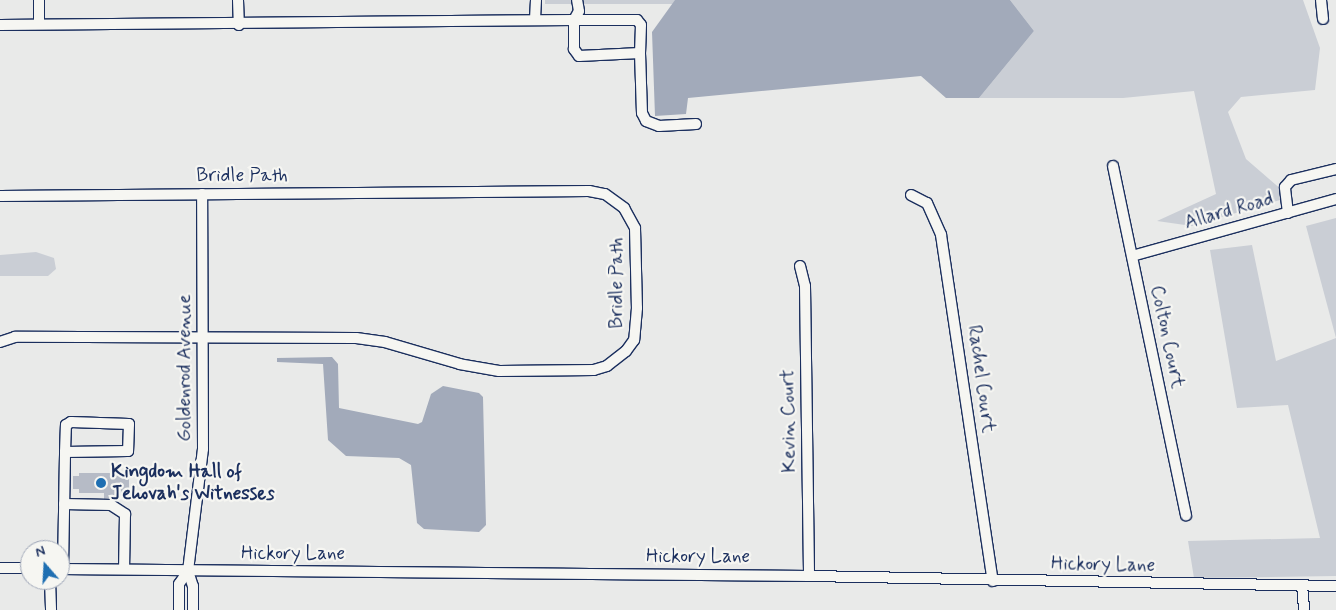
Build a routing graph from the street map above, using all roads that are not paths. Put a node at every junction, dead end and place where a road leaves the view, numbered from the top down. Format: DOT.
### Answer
graph roads {
  1 [pos="40,0"];
  2 [pos="238,0"];
  3 [pos="536,0"];
  4 [pos="577,0"];
  5 [pos="1321,0"];
  6 [pos="535,19"];
  7 [pos="1324,19"];
  8 [pos="574,20"];
  9 [pos="39,24"];
  10 [pos="0,25"];
  11 [pos="239,25"];
  12 [pos="640,53"];
  13 [pos="696,124"];
  14 [pos="1112,166"];
  15 [pos="1336,169"];
  16 [pos="202,194"];
  17 [pos="911,195"];
  18 [pos="0,196"];
  19 [pos="1336,200"];
  20 [pos="1288,213"];
  21 [pos="1132,256"];
  22 [pos="800,266"];
  23 [pos="203,337"];
  24 [pos="0,342"];
  25 [pos="65,452"];
  26 [pos="64,504"];
  27 [pos="1186,515"];
  28 [pos="62,540"];
  29 [pos="0,568"];
  30 [pos="20,568"];
  31 [pos="70,569"];
  32 [pos="124,569"];
  33 [pos="188,571"];
  34 [pos="809,576"];
  35 [pos="993,581"];
  36 [pos="1302,585"];
  37 [pos="1336,586"];
  38 [pos="50,590"];
  39 [pos="51,610"];
  40 [pos="179,610"];
  41 [pos="193,610"];
  42 [pos="1304,610"];
  1 -- 9 [label="street"];
  2 -- 11 [label="street"];
  3 -- 6 [label="street"];
  4 -- 8 [label="street"];
  5 -- 7 [label="street"];
  6 -- 8 [label="street"];
  6 -- 11 [label="street"];
  8 -- 12 [label="street"];
  8 -- 12 [label="street"];
  9 -- 10 [label="street"];
  9 -- 11 [label="street"];
  12 -- 13 [label="street"];
  14 -- 21 [label="street, Colton Court"];
  15 -- 20 [label="street"];
  16 -- 18 [label="street, Bridle Path"];
  16 -- 23 [label="street, Goldenrod Avenue"];
  16 -- 23 [label="street, Bridle Path"];
  17 -- 35 [label="street, Rachel Court"];
  19 -- 20 [label="street, Allard Road"];
  20 -- 21 [label="street, Allard Road"];
  21 -- 27 [label="street, Colton Court"];
  22 -- 34 [label="street, Kevin Court"];
  23 -- 24 [label="street, Bridle Path"];
  23 -- 33 [label="street, Goldenrod Avenue"];
  25 -- 25 [label="street"];
  25 -- 26 [label="street"];
  26 -- 28 [label="street"];
  26 -- 32 [label="street"];
  29 -- 30 [label="street"];
  31 -- 32 [label="street, Hickory Lane"];
  32 -- 33 [label="street, Hickory Lane"];
  33 -- 34 [label="street, Hickory Lane"];
  33 -- 40 [label="street"];
  33 -- 41 [label="street"];
  34 -- 35 [label="street, Hickory Lane"];
  35 -- 36 [label="street, Hickory Lane"];
  36 -- 37 [label="street, Hickory Lane"];
  36 -- 42 [label="street"];
  38 -- 39 [label="street"];
}
